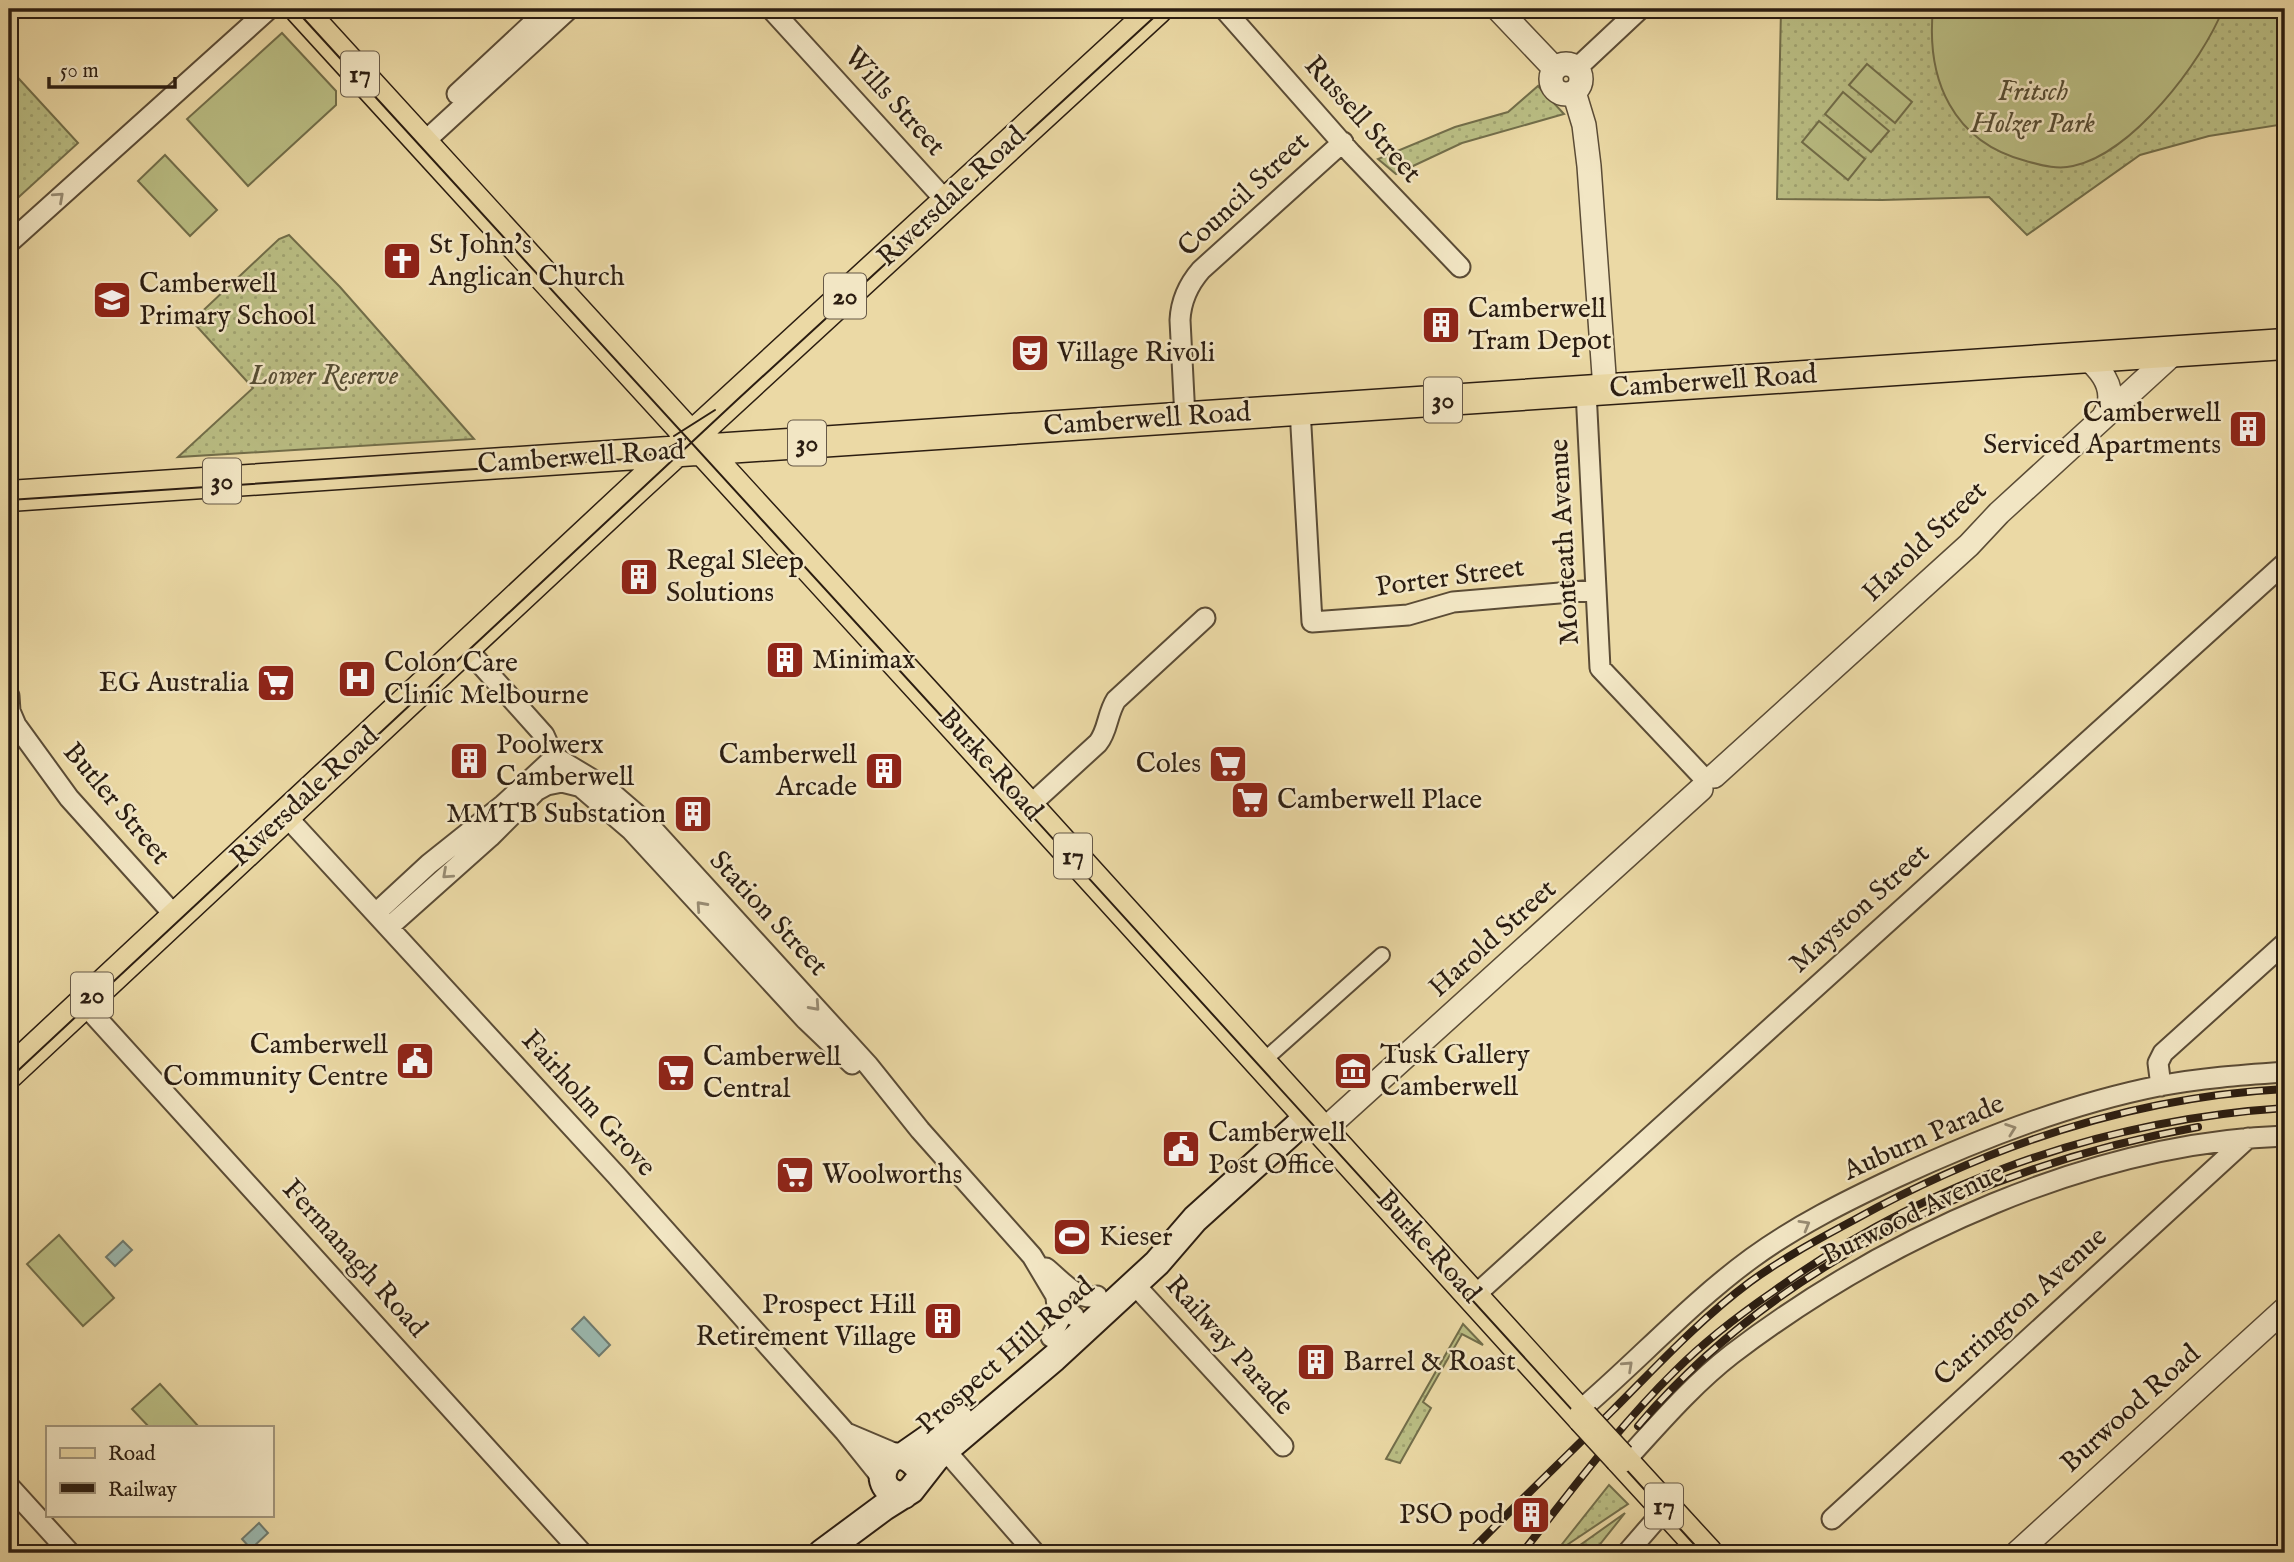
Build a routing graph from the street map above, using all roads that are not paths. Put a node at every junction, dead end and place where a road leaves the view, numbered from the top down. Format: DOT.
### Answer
graph roads {
  1 [pos="269,9"];
  2 [pos="300,9"];
  3 [pos="548,9"];
  4 [pos="569,9"];
  5 [pos="771,9"];
  6 [pos="1224,9"];
  7 [pos="1498,9"];
  8 [pos="1640,9"];
  9 [pos="1142,14"];
  10 [pos="1566,68"];
  11 [pos="419,138"];
  12 [pos="1343,142"];
  13 [pos="947,202"];
  14 [pos="9,243"];
  15 [pos="1460,267"];
  16 [pos="2285,344"];
  17 [pos="2176,351"];
  18 [pos="2087,358"];
  19 [pos="1595,390"];
  20 [pos="1300,409"];
  21 [pos="2104,416"];
  22 [pos="1185,418"];
  23 [pos="690,447"];
  24 [pos="9,496"];
  25 [pos="2285,563"];
  26 [pos="1595,590"];
  27 [pos="1205,618"];
  28 [pos="466,648"];
  29 [pos="9,696"];
  30 [pos="12,725"];
  31 [pos="555,758"];
  32 [pos="1705,780"];
  33 [pos="578,786"];
  34 [pos="605,797"];
  35 [pos="1028,807"];
  36 [pos="286,816"];
  37 [pos="480,833"];
  38 [pos="176,917"];
  39 [pos="383,920"];
  40 [pos="2285,943"];
  41 [pos="1382,955"];
  42 [pos="83,1003"];
  43 [pos="1261,1063"];
  44 [pos="2285,1072"];
  45 [pos="9,1073"];
  46 [pos="2161,1086"];
  47 [pos="1316,1123"];
  48 [pos="2285,1136"];
  49 [pos="2249,1137"];
  50 [pos="1032,1256"];
  51 [pos="1129,1278"];
  52 [pos="1055,1296"];
  53 [pos="1473,1297"];
  54 [pos="1104,1301"];
  55 [pos="2285,1309"];
  56 [pos="1074,1317"];
  57 [pos="1051,1337"];
  58 [pos="1036,1363"];
  59 [pos="1580,1415"];
  60 [pos="845,1432"];
  61 [pos="936,1446"];
  62 [pos="1283,1446"];
  63 [pos="902,1456"];
  64 [pos="1622,1460"];
  65 [pos="882,1479"];
  66 [pos="9,1486"];
  67 [pos="911,1488"];
  68 [pos="1666,1508"];
  69 [pos="1832,1519"];
  70 [pos="827,1552"];
  71 [pos="2021,1552"];
  72 [pos="70,1553"];
  73 [pos="582,1553"];
  74 [pos="1035,1553"];
  75 [pos="1627,1553"];
  76 [pos="1707,1553"];
  14 -- 1 [label="street, one-way"];
  2 -- 11 [label="main road, Burke Road / 17"];
  3 -- 11 [label="street"];
  4 -- 11 [label="street"];
  5 -- 13 [label="street, Wills Street"];
  6 -- 12 [label="street, Russell Street"];
  7 -- 10 [label="street"];
  8 -- 10 [label="street"];
  9 -- 13 [label="main road, Riversdale Road / 20"];
  10 -- 19 [label="street"];
  11 -- 23 [label="main road, Burke Road / 17"];
  12 -- 15 [label="street, Russell Street"];
  12 -- 22 [label="street, Council Street"];
  13 -- 23 [label="main road, Riversdale Road / 20"];
  16 -- 17 [label="main road, Camberwell Road / 30"];
  17 -- 18 [label="main road, Camberwell Road / 30"];
  17 -- 21 [label="street, Harold Street"];
  18 -- 19 [label="main road, Camberwell Road / 30"];
  18 -- 21 [label="street"];
  19 -- 20 [label="main road, Camberwell Road / 30"];
  19 -- 26 [label="street, Monteath Avenue"];
  20 -- 22 [label="main road, Camberwell Road / 30"];
  20 -- 26 [label="street, Porter Street"];
  21 -- 32 [label="street, Harold Street"];
  22 -- 23 [label="main road, Camberwell Road / 30"];
  23 -- 24 [label="main road, Camberwell Road / 30"];
  23 -- 28 [label="main road, Riversdale Road / 20"];
  23 -- 35 [label="main road, Burke Road / 17"];
  25 -- 53 [label="street, Mayston Street"];
  26 -- 32 [label="street, Monteath Avenue"];
  27 -- 35 [label="street"];
  28 -- 31 [label="street, Station Street"];
  28 -- 36 [label="main road, Riversdale Road / 20"];
  29 -- 30 [label="street, Butler Street"];
  30 -- 38 [label="street, Butler Street"];
  31 -- 33 [label="street, Station Street"];
  31 -- 34 [label="street, Station Street"];
  31 -- 37 [label="street"];
  32 -- 47 [label="street, Harold Street"];
  33 -- 34 [label="street, Station Street"];
  33 -- 37 [label="street"];
  34 -- 50 [label="street, Station Street"];
  35 -- 43 [label="main road, Burke Road / 17"];
  36 -- 38 [label="main road, Riversdale Road / 20"];
  36 -- 39 [label="street, Fairholm Grove"];
  37 -- 39 [label="street"];
  38 -- 42 [label="main road, Riversdale Road / 20"];
  39 -- 60 [label="street, Fairholm Grove"];
  40 -- 46 [label="street"];
  41 -- 43 [label="street"];
  42 -- 45 [label="main road, Riversdale Road / 20"];
  42 -- 73 [label="street, Fermanagh Road"];
  43 -- 47 [label="main road, Burke Road / 17"];
  44 -- 46 [label="street, Auburn Parade"];
  59 -- 46 [label="street, Auburn Parade, one-way"];
  47 -- 51 [label="main road, Prospect Hill Road"];
  47 -- 53 [label="main road, Burke Road / 17"];
  48 -- 49 [label="street, Burwood Avenue"];
  49 -- 64 [label="street, Burwood Avenue"];
  49 -- 69 [label="street, Carrington Avenue"];
  50 -- 52 [label="street, Station Street"];
  50 -- 54 [label="street, Station Street"];
  51 -- 54 [label="main road, Prospect Hill Road"];
  51 -- 62 [label="street, Railway Parade"];
  52 -- 56 [label="street, Station Street"];
  52 -- 57 [label="street"];
  53 -- 59 [label="main road, Burke Road / 17"];
  54 -- 56 [label="main road"];
  54 -- 58 [label="main road, Prospect Hill Road"];
  55 -- 71 [label="street, Burwood Road"];
  56 -- 57 [label="main road, Prospect Hill Road"];
  57 -- 58 [label="main road, Prospect Hill Road"];
  58 -- 61 [label="main road, Prospect Hill Road"];
  59 -- 64 [label="main road, Burke Road / 17, bridge"];
  60 -- 63 [label="street, Fairholm Grove"];
  60 -- 65 [label="street, Fairholm Grove"];
  61 -- 63 [label="main road, Prospect Hill Road"];
  61 -- 67 [label="main road, Prospect Hill Road"];
  61 -- 74 [label="street"];
  63 -- 65 [label="main road"];
  63 -- 67 [label="main road"];
  64 -- 68 [label="main road, Burke Road / 17"];
  65 -- 67 [label="main road"];
  65 -- 70 [label="main road, Prospect Hill Road"];
  66 -- 72 [label="street"];
  67 -- 70 [label="main road, Prospect Hill Road"];
  68 -- 75 [label="street"];
  68 -- 76 [label="main road, Burke Road / 17"];
}
